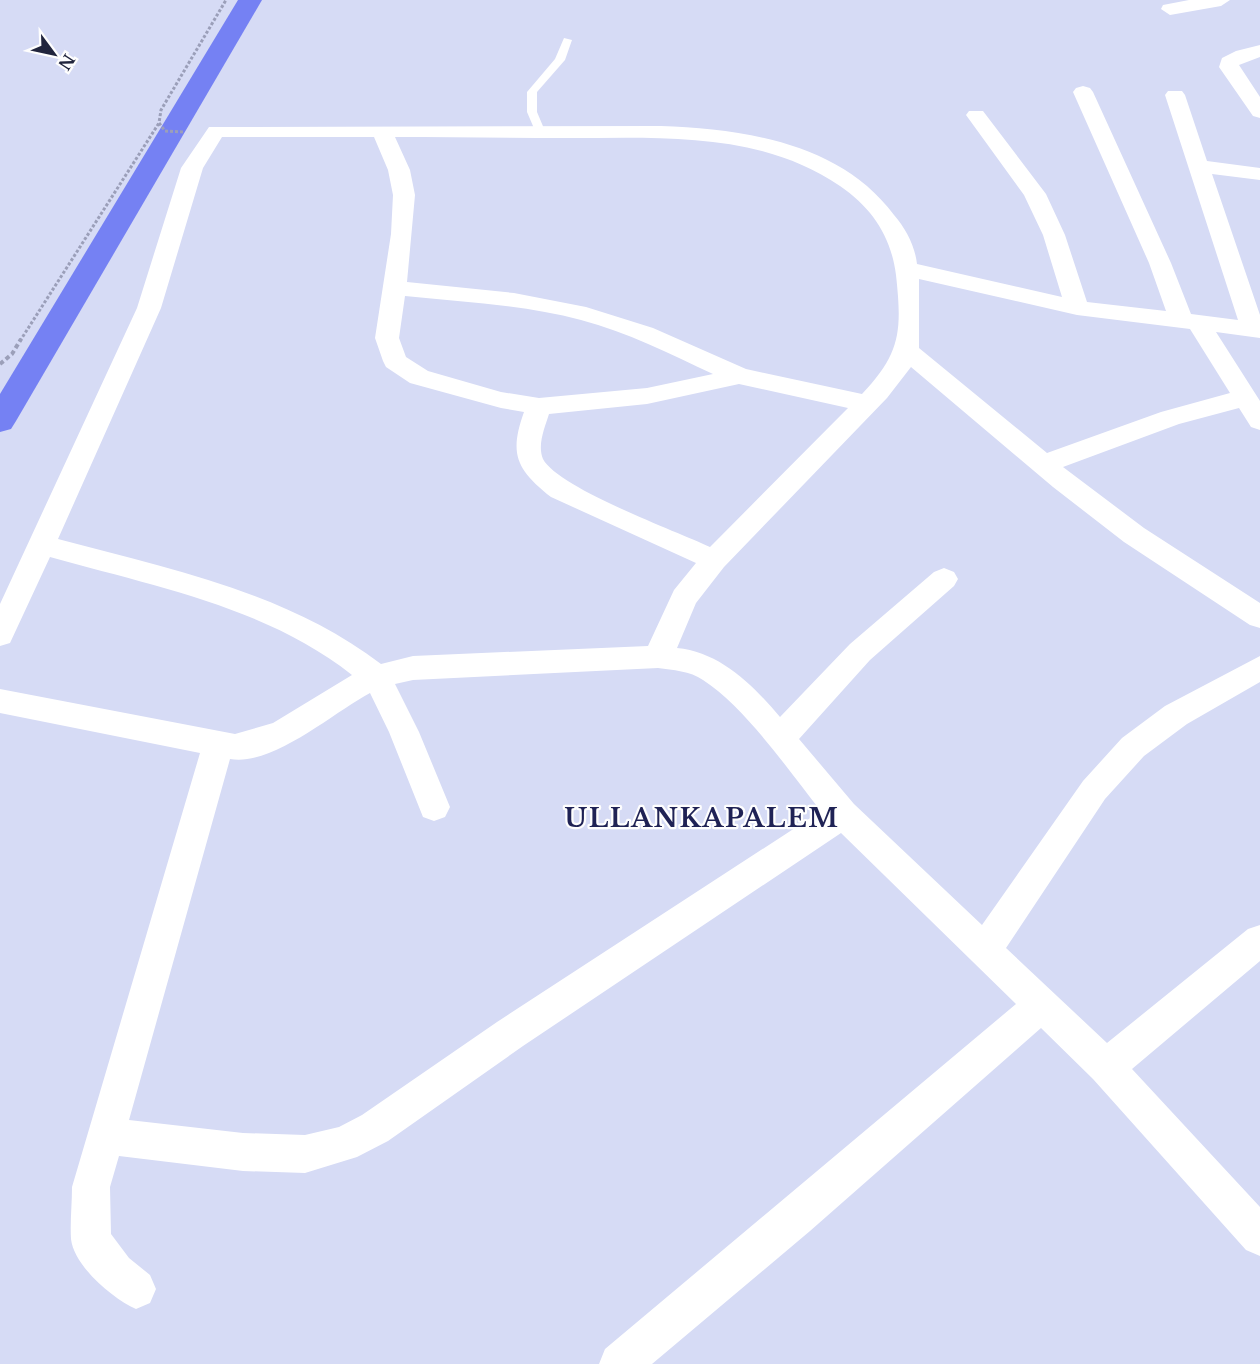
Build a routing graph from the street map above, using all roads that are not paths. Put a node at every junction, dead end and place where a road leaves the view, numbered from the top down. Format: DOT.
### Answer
graph roads {
  1 [pos="1221,0"];
  2 [pos="1170,9"];
  3 [pos="567,40"];
  4 [pos="1260,51"];
  5 [pos="1083,92"];
  6 [pos="1176,95"];
  7 [pos="1260,112"];
  8 [pos="975,115"];
  9 [pos="382,131"];
  10 [pos="540,131"];
  11 [pos="1199,166"];
  12 [pos="1260,174"];
  13 [pos="908,269"];
  14 [pos="395,288"];
  15 [pos="1077,308"];
  16 [pos="1190,322"];
  17 [pos="1256,330"];
  18 [pos="907,350"];
  19 [pos="739,376"];
  20 [pos="1244,398"];
  21 [pos="867,404"];
  22 [pos="539,406"];
  23 [pos="1260,421"];
  24 [pos="1043,464"];
  25 [pos="41,544"];
  26 [pos="714,560"];
  27 [pos="944,579"];
  28 [pos="1260,617"];
  29 [pos="0,635"];
  30 [pos="658,657"];
  31 [pos="1260,668"];
  32 [pos="377,678"];
  33 [pos="0,701"];
  34 [pos="780,738"];
  35 [pos="218,746"];
  36 [pos="434,807"];
  37 [pos="843,814"];
  38 [pos="1260,940"];
  39 [pos="985,950"];
  40 [pos="1042,1005"];
  41 [pos="1106,1066"];
  42 [pos="107,1136"];
  43 [pos="1260,1236"];
  44 [pos="136,1288"];
  45 [pos="620,1364"];
  1 -- 2 [label="street"];
  3 -- 10 [label="lane"];
  4 -- 7 [label="street"];
  5 -- 16 [label="street"];
  6 -- 11 [label="street"];
  8 -- 15 [label="street"];
  9 -- 10 [label="street"];
  9 -- 14 [label="street"];
  9 -- 25 [label="street"];
  10 -- 13 [label="street"];
  11 -- 12 [label="street"];
  11 -- 17 [label="street"];
  13 -- 15 [label="street"];
  13 -- 18 [label="street"];
  14 -- 19 [label="street"];
  14 -- 22 [label="street"];
  15 -- 16 [label="street"];
  16 -- 17 [label="street"];
  16 -- 20 [label="street"];
  18 -- 21 [label="street"];
  18 -- 24 [label="street"];
  19 -- 21 [label="street"];
  19 -- 22 [label="street"];
  20 -- 23 [label="street"];
  20 -- 24 [label="street"];
  21 -- 26 [label="street"];
  22 -- 26 [label="street"];
  24 -- 28 [label="street"];
  25 -- 29 [label="street"];
  25 -- 32 [label="street"];
  26 -- 30 [label="street"];
  27 -- 34 [label="street"];
  30 -- 32 [label="street"];
  30 -- 34 [label="street"];
  31 -- 39 [label="street"];
  32 -- 35 [label="street"];
  32 -- 36 [label="street"];
  33 -- 35 [label="street"];
  34 -- 37 [label="street"];
  35 -- 42 [label="street"];
  37 -- 39 [label="street"];
  37 -- 42 [label="street"];
  38 -- 41 [label="street"];
  39 -- 40 [label="street"];
  40 -- 41 [label="street"];
  40 -- 45 [label="street"];
  41 -- 43 [label="street"];
  42 -- 44 [label="street"];
}
